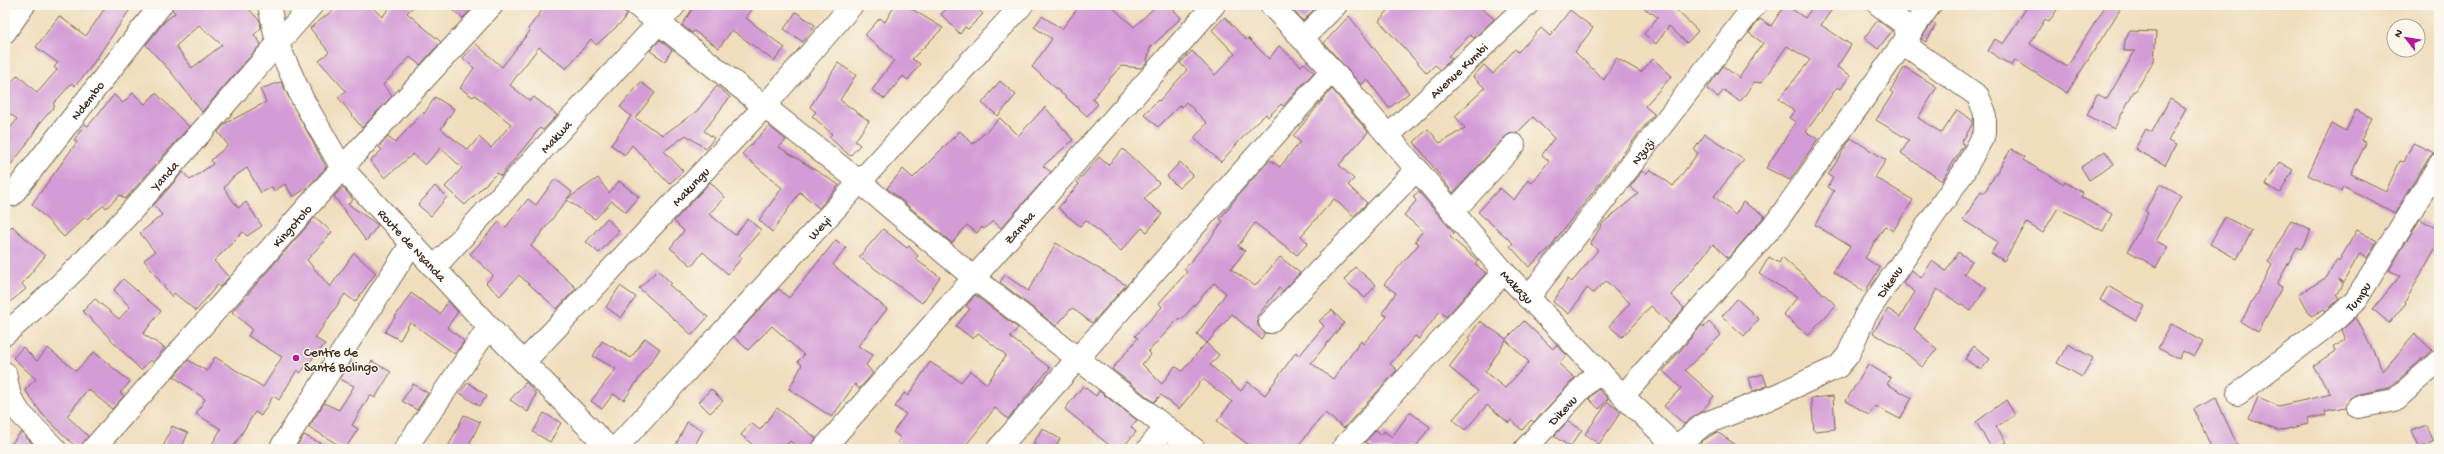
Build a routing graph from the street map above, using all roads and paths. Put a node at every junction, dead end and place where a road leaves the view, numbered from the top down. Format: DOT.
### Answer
graph roads {
  1 [pos="24,5"];
  2 [pos="161,5"];
  3 [pos="269,5"];
  4 [pos="312,5"];
  5 [pos="492,5"];
  6 [pos="636,5"];
  7 [pos="675,5"];
  8 [pos="852,5"];
  9 [pos="1022,5"];
  10 [pos="1214,5"];
  11 [pos="1270,5"];
  12 [pos="1336,5"];
  13 [pos="1527,5"];
  14 [pos="1755,5"];
  15 [pos="1879,5"];
  16 [pos="1930,5"];
  17 [pos="658,24"];
  18 [pos="5,32"];
  19 [pos="1908,36"];
  20 [pos="1302,39"];
  21 [pos="277,43"];
  22 [pos="1332,70"];
  23 [pos="764,107"];
  24 [pos="1389,135"];
  25 [pos="1514,145"];
  26 [pos="2439,165"];
  27 [pos="342,168"];
  28 [pos="1417,169"];
  29 [pos="860,182"];
  30 [pos="12,195"];
  31 [pos="1453,212"];
  32 [pos="412,243"];
  33 [pos="435,267"];
  34 [pos="1504,272"];
  35 [pos="974,278"];
  36 [pos="1528,298"];
  37 [pos="1270,322"];
  38 [pos="489,327"];
  39 [pos="5,334"];
  40 [pos="1079,359"];
  41 [pos="2439,361"];
  42 [pos="524,362"];
  43 [pos="1599,370"];
  44 [pos="5,373"];
  45 [pos="2238,394"];
  46 [pos="1623,396"];
  47 [pos="2358,407"];
  48 [pos="1166,428"];
  49 [pos="1656,428"];
  50 [pos="55,449"];
  51 [pos="93,449"];
  52 [pos="280,449"];
  53 [pos="405,449"];
  54 [pos="610,449"];
  55 [pos="614,449"];
  56 [pos="824,449"];
  57 [pos="998,449"];
  58 [pos="1148,449"];
  59 [pos="1194,449"];
  60 [pos="1342,449"];
  61 [pos="1525,449"];
  1 -- 18 [label="street"];
  2 -- 30 [label="street, Ndembo"];
  3 -- 21 [label="street, Route de Nsanda"];
  4 -- 21 [label="street, Yanda"];
  5 -- 27 [label="street, Kingotolo"];
  6 -- 17 [label="street"];
  7 -- 17 [label="street, Makwa"];
  8 -- 23 [label="street, Makungu"];
  9 -- 29 [label="street, Weyi"];
  10 -- 35 [label="street, Zamba"];
  11 -- 20 [label="street, Makazu"];
  12 -- 20 [label="street"];
  13 -- 24 [label="street, Avenue Kumbi"];
  14 -- 36 [label="street, Nzuzi"];
  15 -- 19 [label="street"];
  16 -- 19 [label="street"];
  17 -- 23 [label="street"];
  17 -- 33 [label="street, Makwa"];
  19 -- 46 [label="street"];
  19 -- 49 [label="street, Dikevu"];
  20 -- 22 [label="street, Makazu"];
  21 -- 27 [label="street, Route de Nsanda"];
  21 -- 39 [label="street, Yanda"];
  22 -- 24 [label="street, Makazu"];
  22 -- 40 [label="street"];
  23 -- 29 [label="street"];
  23 -- 42 [label="street, Makungu"];
  24 -- 28 [label="street, Makazu"];
  25 -- 31 [label="street"];
  26 -- 45 [label="street, Tumpu"];
  27 -- 32 [label="street, Route de Nsanda"];
  27 -- 51 [label="street, Kingotolo"];
  28 -- 31 [label="street, Makazu"];
  28 -- 37 [label="street"];
  29 -- 35 [label="street"];
  29 -- 55 [label="street, Weyi"];
  31 -- 34 [label="street, Makazu"];
  32 -- 33 [label="street, Route de Nsanda"];
  32 -- 52 [label="street"];
  33 -- 38 [label="street, Route de Nsanda"];
  34 -- 36 [label="street, Makazu"];
  34 -- 60 [label="street"];
  35 -- 40 [label="street"];
  35 -- 56 [label="street, Zamba"];
  36 -- 43 [label="street, Makazu"];
  38 -- 42 [label="street, Route de Nsanda"];
  38 -- 53 [label="street"];
  40 -- 48 [label="street"];
  40 -- 57 [label="street"];
  41 -- 47 [label="street"];
  42 -- 54 [label="street, Route de Nsanda"];
  43 -- 46 [label="street, Makazu"];
  43 -- 61 [label="street, Dikevu"];
  44 -- 50 [label="street"];
  46 -- 49 [label="street, Makazu"];
  48 -- 58 [label="street"];
  48 -- 59 [label="street"];
}
